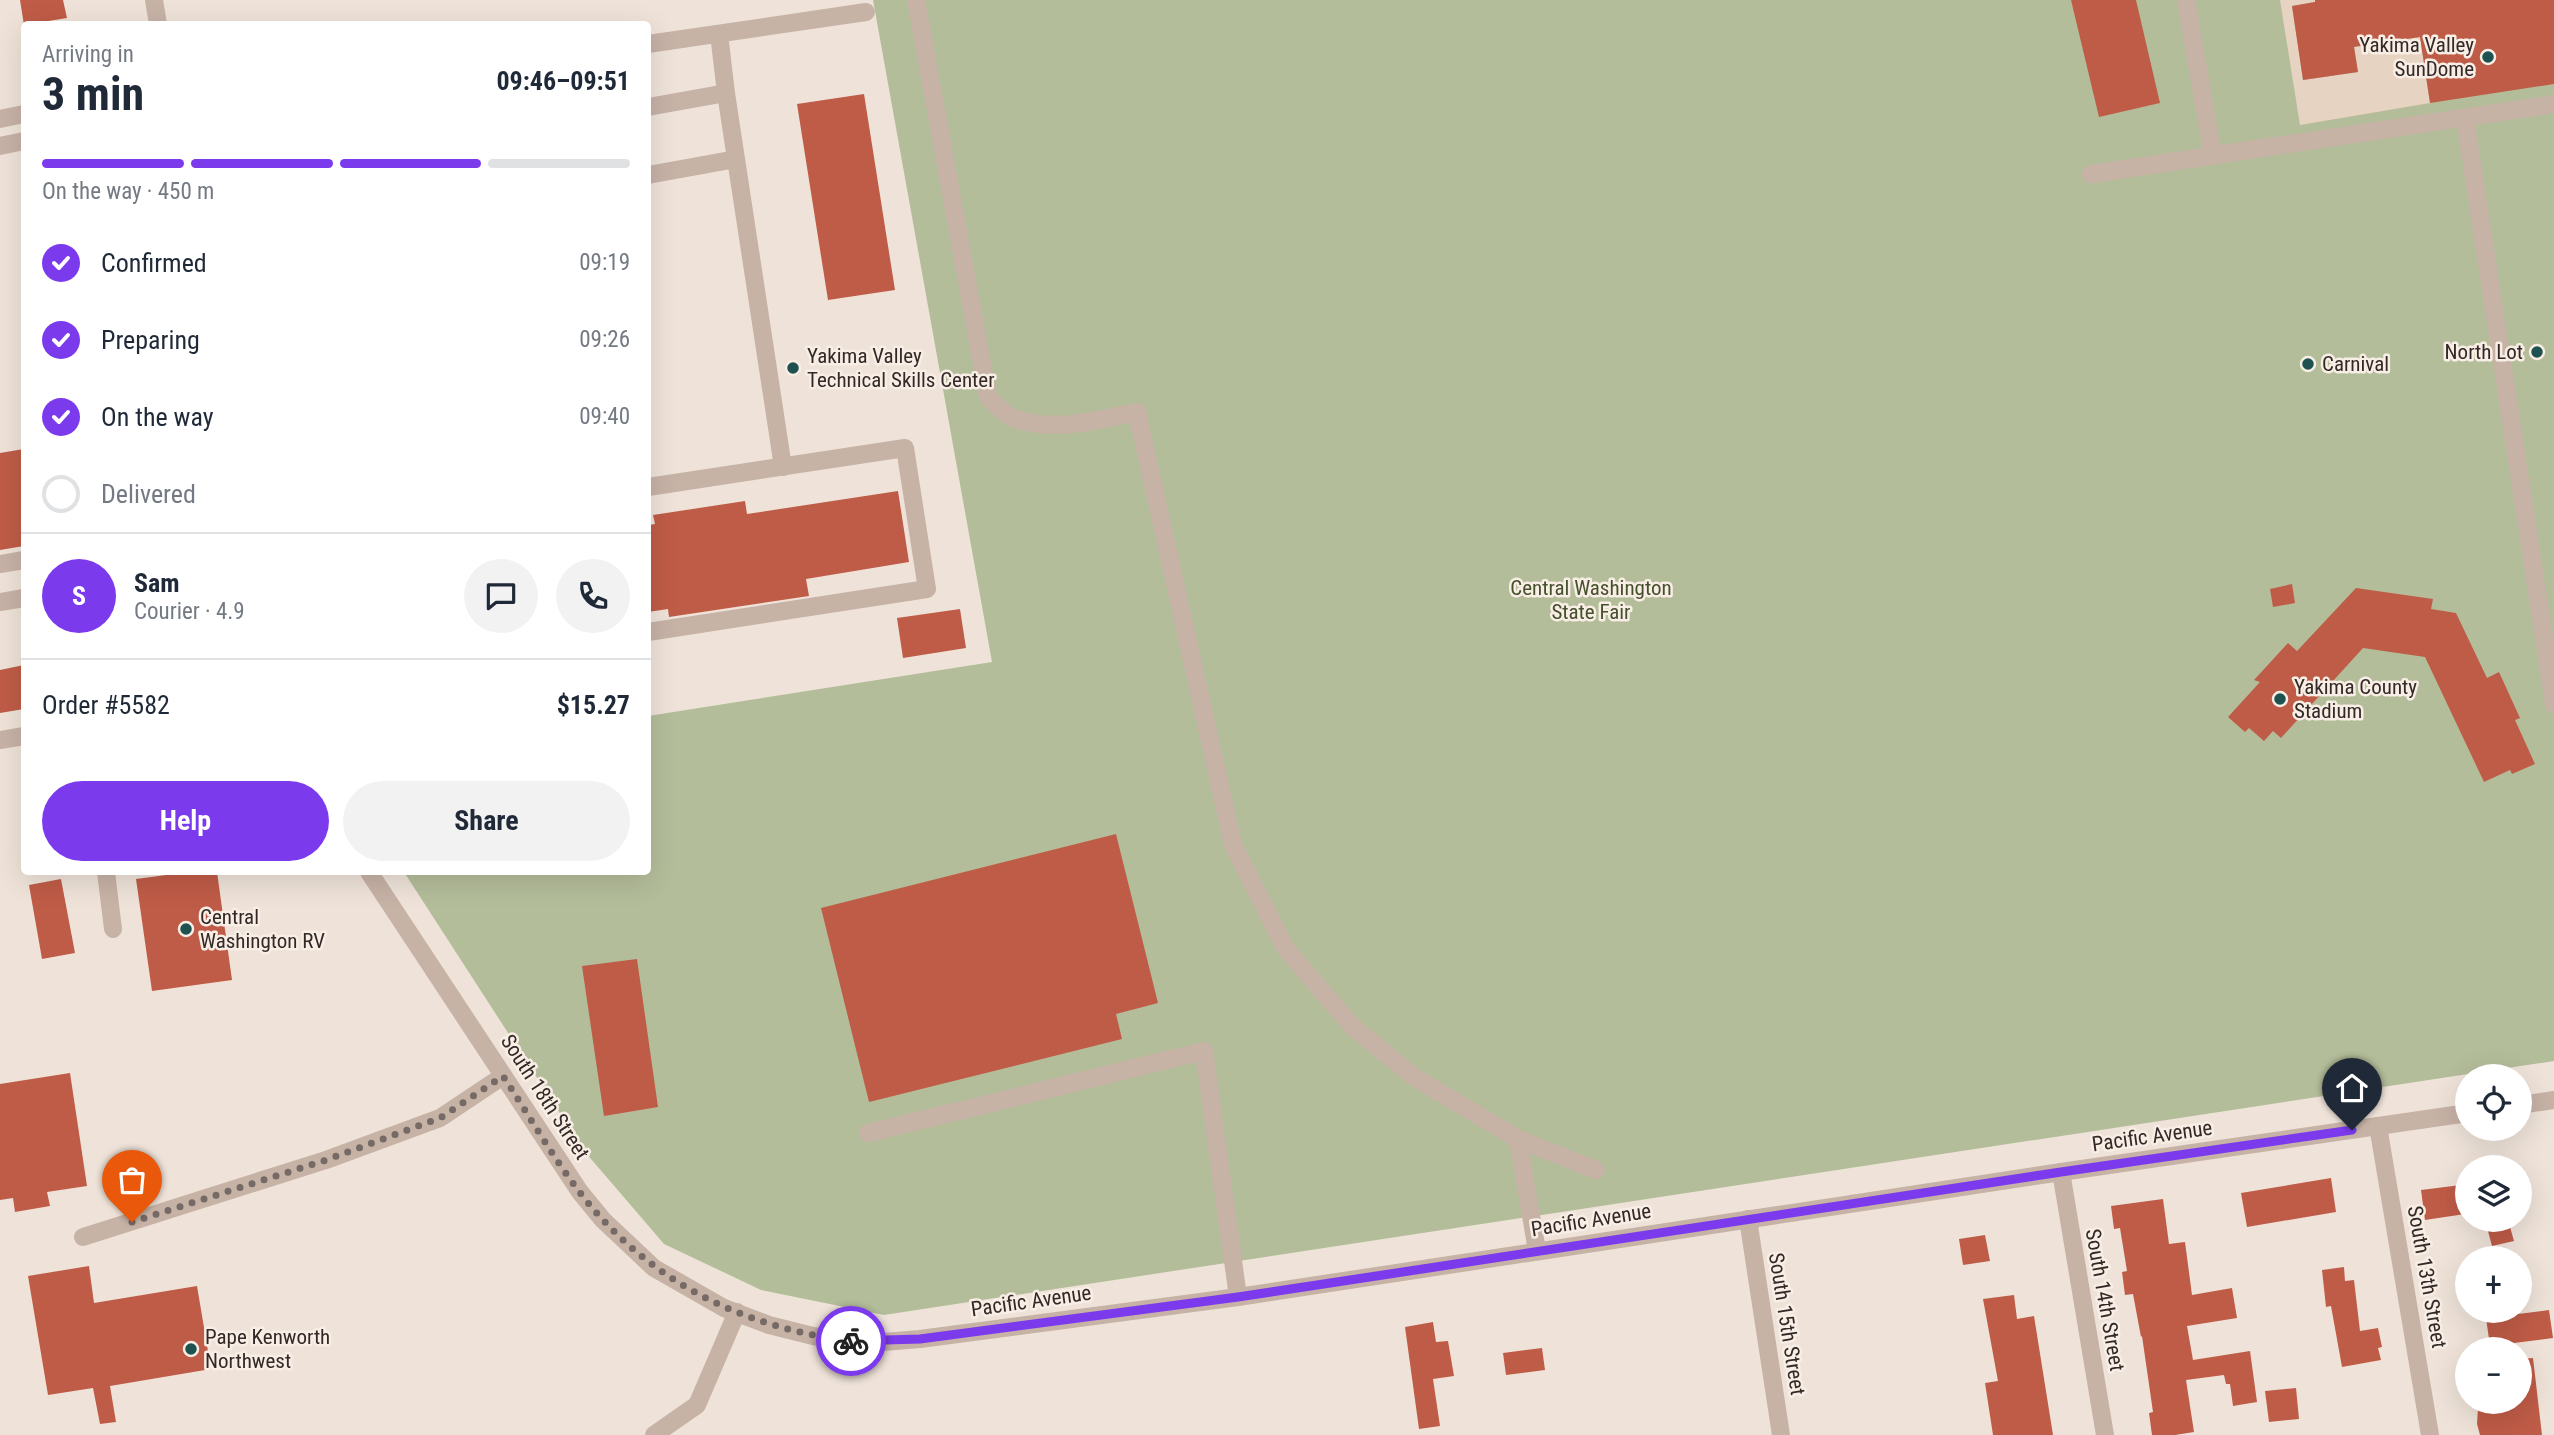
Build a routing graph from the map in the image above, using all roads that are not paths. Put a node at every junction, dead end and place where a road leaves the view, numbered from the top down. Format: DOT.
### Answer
graph roads {
  1 [pos="154,0"];
  2 [pos="916,0"];
  3 [pos="2186,0"];
  4 [pos="866,12"];
  5 [pos="158,21"];
  6 [pos="719,34"];
  7 [pos="651,44"];
  8 [pos="726,93"];
  9 [pos="2554,104"];
  10 [pos="651,106"];
  11 [pos="21,115"];
  12 [pos="2465,118"];
  13 [pos="0,119"];
  14 [pos="21,142"];
  15 [pos="0,146"];
  16 [pos="2213,156"];
  17 [pos="736,159"];
  18 [pos="651,173"];
  19 [pos="2091,174"];
  20 [pos="783,467"];
  21 [pos="651,488"];
  22 [pos="21,561"];
  23 [pos="0,564"];
  24 [pos="21,598"];
  25 [pos="0,602"];
  26 [pos="651,632"];
  27 [pos="2554,704"];
  28 [pos="21,736"];
  29 [pos="0,740"];
  30 [pos="106,875"];
  31 [pos="371,875"];
  32 [pos="113,929"];
  33 [pos="503,1076"];
  34 [pos="2554,1100"];
  35 [pos="2532,1103"];
  36 [pos="2455,1115"];
  37 [pos="2378,1126"];
  38 [pos="868,1133"];
  39 [pos="1518,1139"];
  40 [pos="1596,1170"];
  41 [pos="2061,1172"];
  42 [pos="1748,1219"];
  43 [pos="83,1237"];
  44 [pos="1537,1251"];
  45 [pos="1238,1297"];
  46 [pos="731,1310"];
  47 [pos="654,1435"];
  48 [pos="1781,1435"];
  49 [pos="2105,1435"];
  50 [pos="2430,1435"];
  1 -- 5 [label="street"];
  2 -- 39 [label="street"];
  3 -- 16 [label="street"];
  4 -- 6 [label="street"];
  6 -- 7 [label="street"];
  6 -- 8 [label="street"];
  8 -- 10 [label="street"];
  8 -- 17 [label="street"];
  9 -- 12 [label="street"];
  11 -- 13 [label="street"];
  12 -- 16 [label="street"];
  12 -- 27 [label="street"];
  14 -- 15 [label="street"];
  16 -- 19 [label="street"];
  17 -- 18 [label="street"];
  17 -- 20 [label="street"];
  20 -- 21 [label="street"];
  20 -- 26 [label="street"];
  22 -- 23 [label="street"];
  24 -- 25 [label="street"];
  28 -- 29 [label="street"];
  30 -- 32 [label="street"];
  31 -- 33 [label="street, South 18th Street"];
  33 -- 43 [label="street"];
  33 -- 46 [label="street, South 18th Street"];
  34 -- 35 [label="street"];
  36 -- 37 [label="street, Pacific Avenue"];
  37 -- 41 [label="street, Pacific Avenue"];
  37 -- 50 [label="street, South 13th Street"];
  38 -- 45 [label="street"];
  39 -- 40 [label="street"];
  39 -- 44 [label="street"];
  41 -- 42 [label="street, Pacific Avenue"];
  41 -- 49 [label="street, South 14th Street"];
  42 -- 44 [label="street, Pacific Avenue"];
  42 -- 48 [label="street, South 15th Street"];
  44 -- 45 [label="street, Pacific Avenue"];
  45 -- 46 [label="street, Pacific Avenue"];
  46 -- 47 [label="street"];
}
